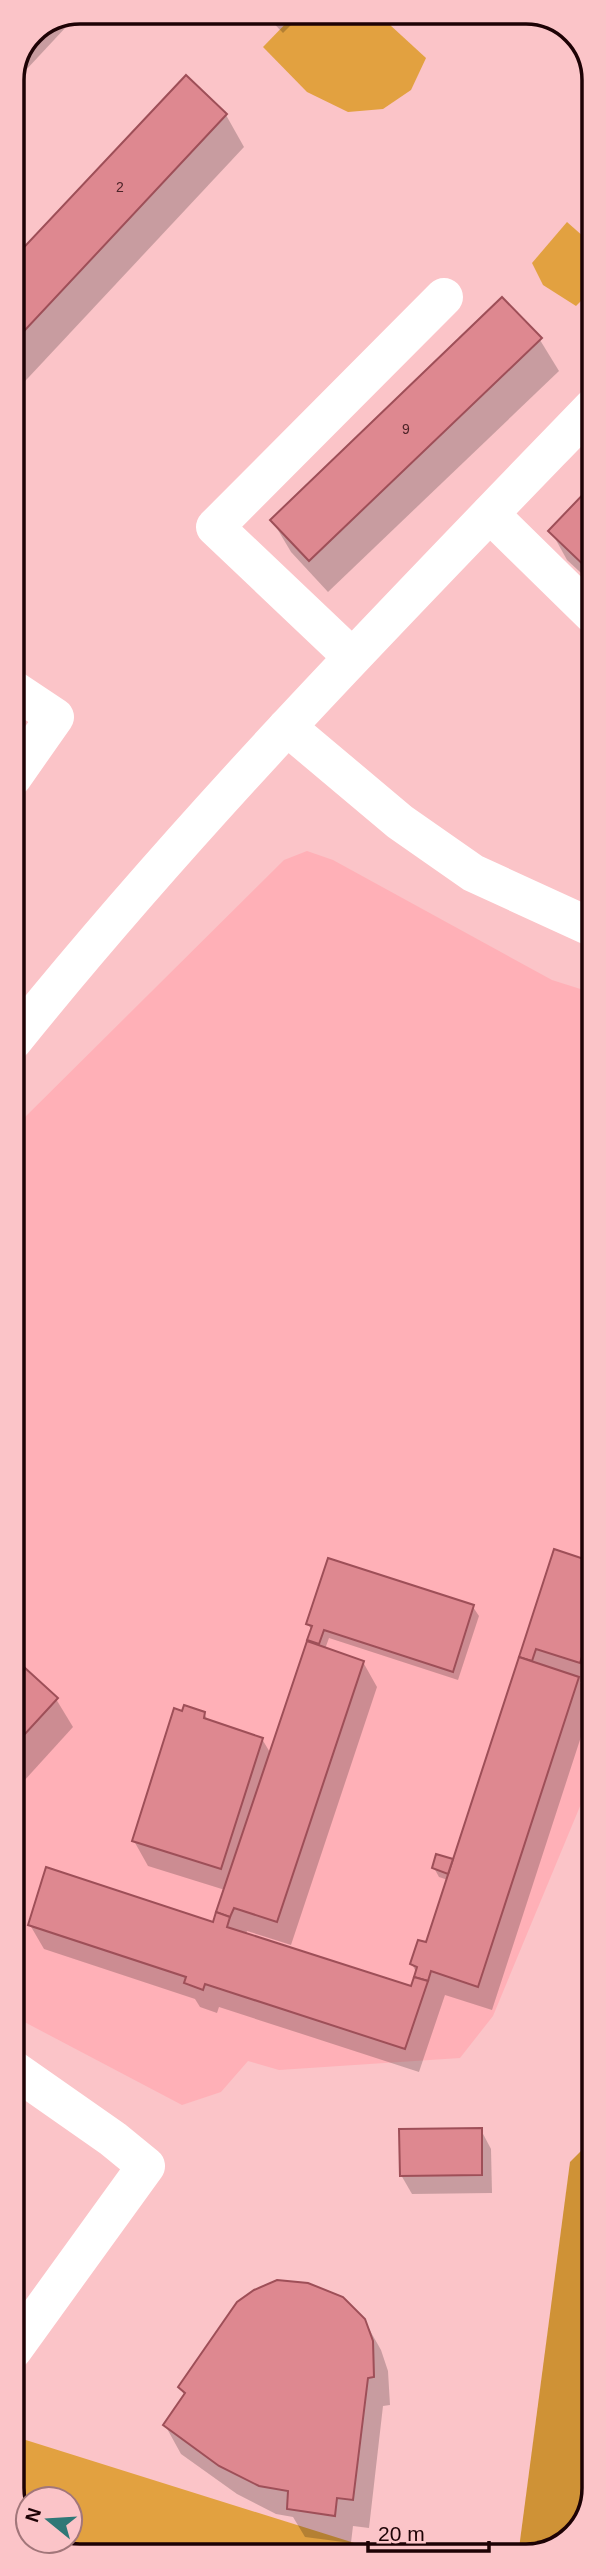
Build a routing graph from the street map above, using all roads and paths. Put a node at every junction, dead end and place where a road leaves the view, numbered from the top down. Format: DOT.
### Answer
graph roads {
  1 [pos="444,298"];
  2 [pos="582,418"];
  3 [pos="490,514"];
  4 [pos="582,604"];
  5 [pos="352,657"];
  6 [pos="24,696"];
  7 [pos="287,727"];
  8 [pos="24,761"];
  9 [pos="582,924"];
  10 [pos="24,1028"];
  11 [pos="24,2077"];
  12 [pos="24,2335"];
  1 -- 5 [label="street"];
  2 -- 3 [label="street"];
  3 -- 4 [label="street"];
  3 -- 5 [label="street"];
  5 -- 7 [label="street"];
  6 -- 8 [label="street"];
  7 -- 9 [label="street"];
  7 -- 10 [label="street"];
  11 -- 12 [label="street"];
}
